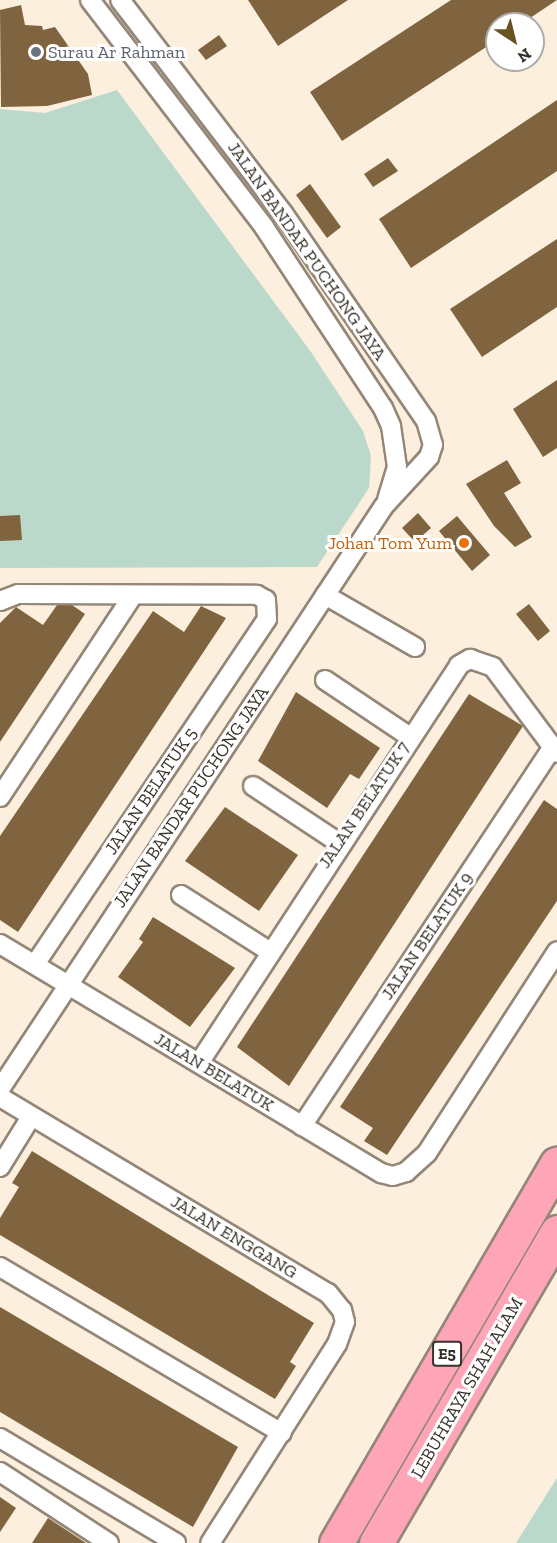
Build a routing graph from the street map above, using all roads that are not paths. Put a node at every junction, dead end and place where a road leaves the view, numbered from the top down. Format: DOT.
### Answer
graph roads {
  1 [pos="90,0"];
  2 [pos="120,0"];
  3 [pos="384,506"];
  4 [pos="325,595"];
  5 [pos="131,598"];
  6 [pos="0,600"];
  7 [pos="415,647"];
  8 [pos="325,680"];
  9 [pos="410,737"];
  10 [pos="555,750"];
  11 [pos="253,786"];
  12 [pos="0,797"];
  13 [pos="339,843"];
  14 [pos="181,895"];
  15 [pos="0,944"];
  16 [pos="269,951"];
  17 [pos="557,951"];
  18 [pos="35,964"];
  19 [pos="67,982"];
  20 [pos="199,1063"];
  21 [pos="0,1089"];
  22 [pos="0,1097"];
  23 [pos="32,1117"];
  24 [pos="302,1126"];
  25 [pos="557,1164"];
  26 [pos="0,1167"];
  27 [pos="557,1232"];
  28 [pos="0,1267"];
  29 [pos="282,1433"];
  30 [pos="0,1438"];
  31 [pos="0,1472"];
  32 [pos="109,1543"];
  33 [pos="176,1543"];
  34 [pos="210,1543"];
  35 [pos="336,1543"];
  36 [pos="376,1543"];
  1 -- 3 [label="street, JALAN BANDAR PUCHONG JAYA"];
  2 -- 3 [label="street, JALAN BANDAR PUCHONG JAYA"];
  3 -- 4 [label="street, JALAN BANDAR PUCHONG JAYA"];
  4 -- 7 [label="street"];
  4 -- 19 [label="street, JALAN BANDAR PUCHONG JAYA"];
  5 -- 6 [label="street"];
  5 -- 12 [label="street"];
  5 -- 18 [label="street, JALAN BELATUK 5"];
  8 -- 9 [label="street"];
  9 -- 10 [label="street, JALAN BELATUK 7"];
  9 -- 13 [label="street, JALAN BELATUK 7"];
  10 -- 24 [label="street, JALAN BELATUK 9"];
  11 -- 13 [label="street"];
  13 -- 16 [label="street, JALAN BELATUK 7"];
  14 -- 16 [label="street"];
  15 -- 18 [label="street, JALAN BELATUK"];
  16 -- 20 [label="street, JALAN BELATUK 7"];
  17 -- 24 [label="street, JALAN BELATUK"];
  18 -- 19 [label="street, JALAN BELATUK"];
  19 -- 20 [label="street, JALAN BELATUK"];
  19 -- 21 [label="street, JALAN BANDAR PUCHONG JAYA"];
  20 -- 24 [label="street, JALAN BELATUK"];
  22 -- 23 [label="street, JALAN ENGGANG"];
  23 -- 26 [label="street"];
  23 -- 29 [label="street, JALAN ENGGANG"];
  25 -- 35 [label="highway, LEBUHRAYA SHAH ALAM / E5"];
  27 -- 36 [label="highway, LEBUHRAYA SHAH ALAM / E5"];
  28 -- 29 [label="street"];
  29 -- 34 [label="street, JALAN ENGGANG"];
  30 -- 33 [label="street"];
  31 -- 32 [label="street"];
}
